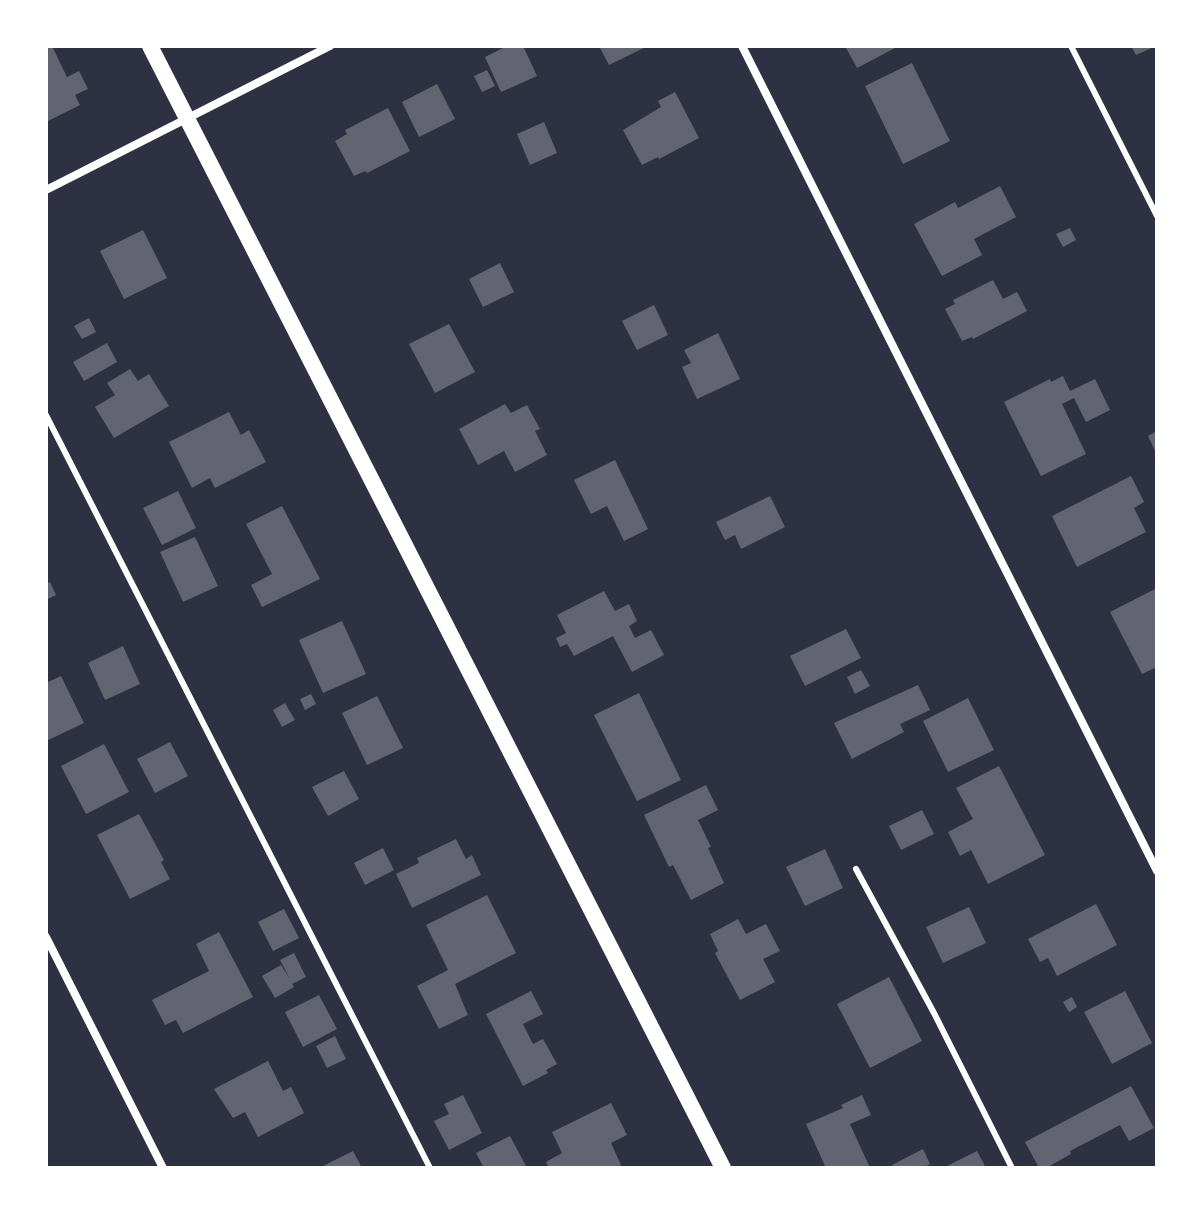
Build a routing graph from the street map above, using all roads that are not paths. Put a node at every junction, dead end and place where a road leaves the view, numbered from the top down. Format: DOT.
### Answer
graph roads {
  1 [pos="150,46"];
  2 [pos="330,46"];
  3 [pos="742,46"];
  4 [pos="1071,46"];
  5 [pos="189,118"];
  6 [pos="46,190"];
  7 [pos="1157,216"];
  8 [pos="46,415"];
  9 [pos="856,869"];
  10 [pos="1157,871"];
  11 [pos="46,937"];
  12 [pos="163,1168"];
  13 [pos="430,1168"];
  14 [pos="723,1168"];
  15 [pos="1012,1168"];
  1 -- 5 [label="main road"];
  2 -- 5 [label="street"];
  3 -- 10 [label="street"];
  4 -- 7 [label="lane"];
  5 -- 6 [label="street"];
  5 -- 14 [label="main road"];
  8 -- 13 [label="lane"];
  9 -- 15 [label="lane"];
  11 -- 12 [label="street"];
}
